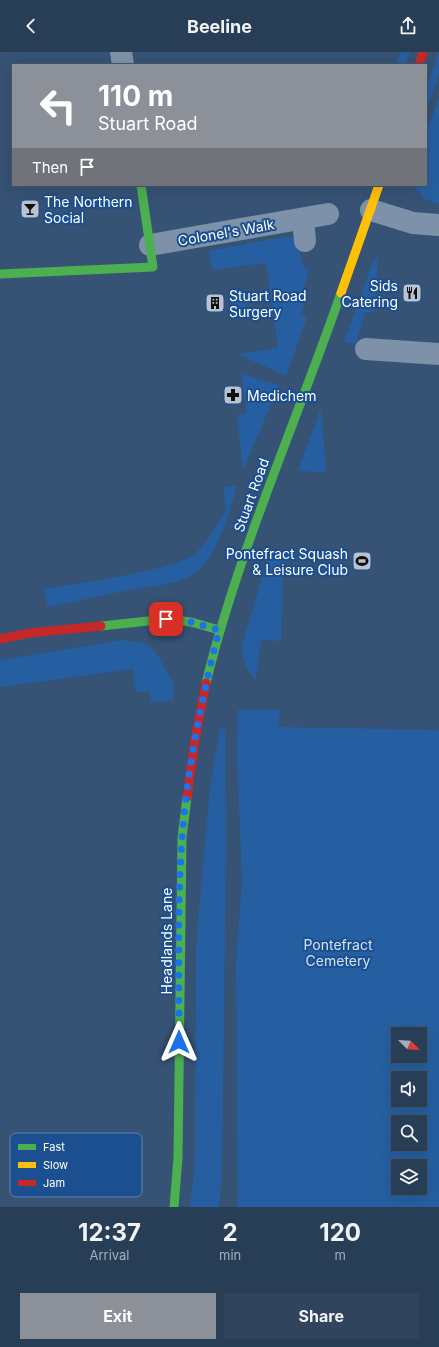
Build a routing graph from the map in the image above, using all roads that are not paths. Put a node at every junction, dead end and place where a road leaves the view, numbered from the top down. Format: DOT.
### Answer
graph roads {
  1 [pos="122,52"];
  2 [pos="423,52"];
  3 [pos="123,64"];
  4 [pos="419,64"];
  5 [pos="141,186"];
  6 [pos="379,186"];
  7 [pos="371,210"];
  8 [pos="328,214"];
  9 [pos="303,219"];
  10 [pos="439,225"];
  11 [pos="305,241"];
  12 [pos="150,245"];
  13 [pos="0,274"];
  14 [pos="366,350"];
  15 [pos="439,354"];
  16 [pos="219,630"];
  17 [pos="0,639"];
  18 [pos="174,1207"];
  1 -- 3 [label="street"];
  2 -- 4 [label="street"];
  5 -- 12 [label="street"];
  6 -- 7 [label="street, Stuart Road"];
  7 -- 10 [label="street"];
  7 -- 16 [label="street, Stuart Road"];
  8 -- 9 [label="street, Colonel's Walk"];
  9 -- 11 [label="street"];
  9 -- 12 [label="street, Colonel's Walk"];
  12 -- 13 [label="street"];
  14 -- 15 [label="street"];
  16 -- 17 [label="street"];
  16 -- 18 [label="street, Headlands Lane"];
}
